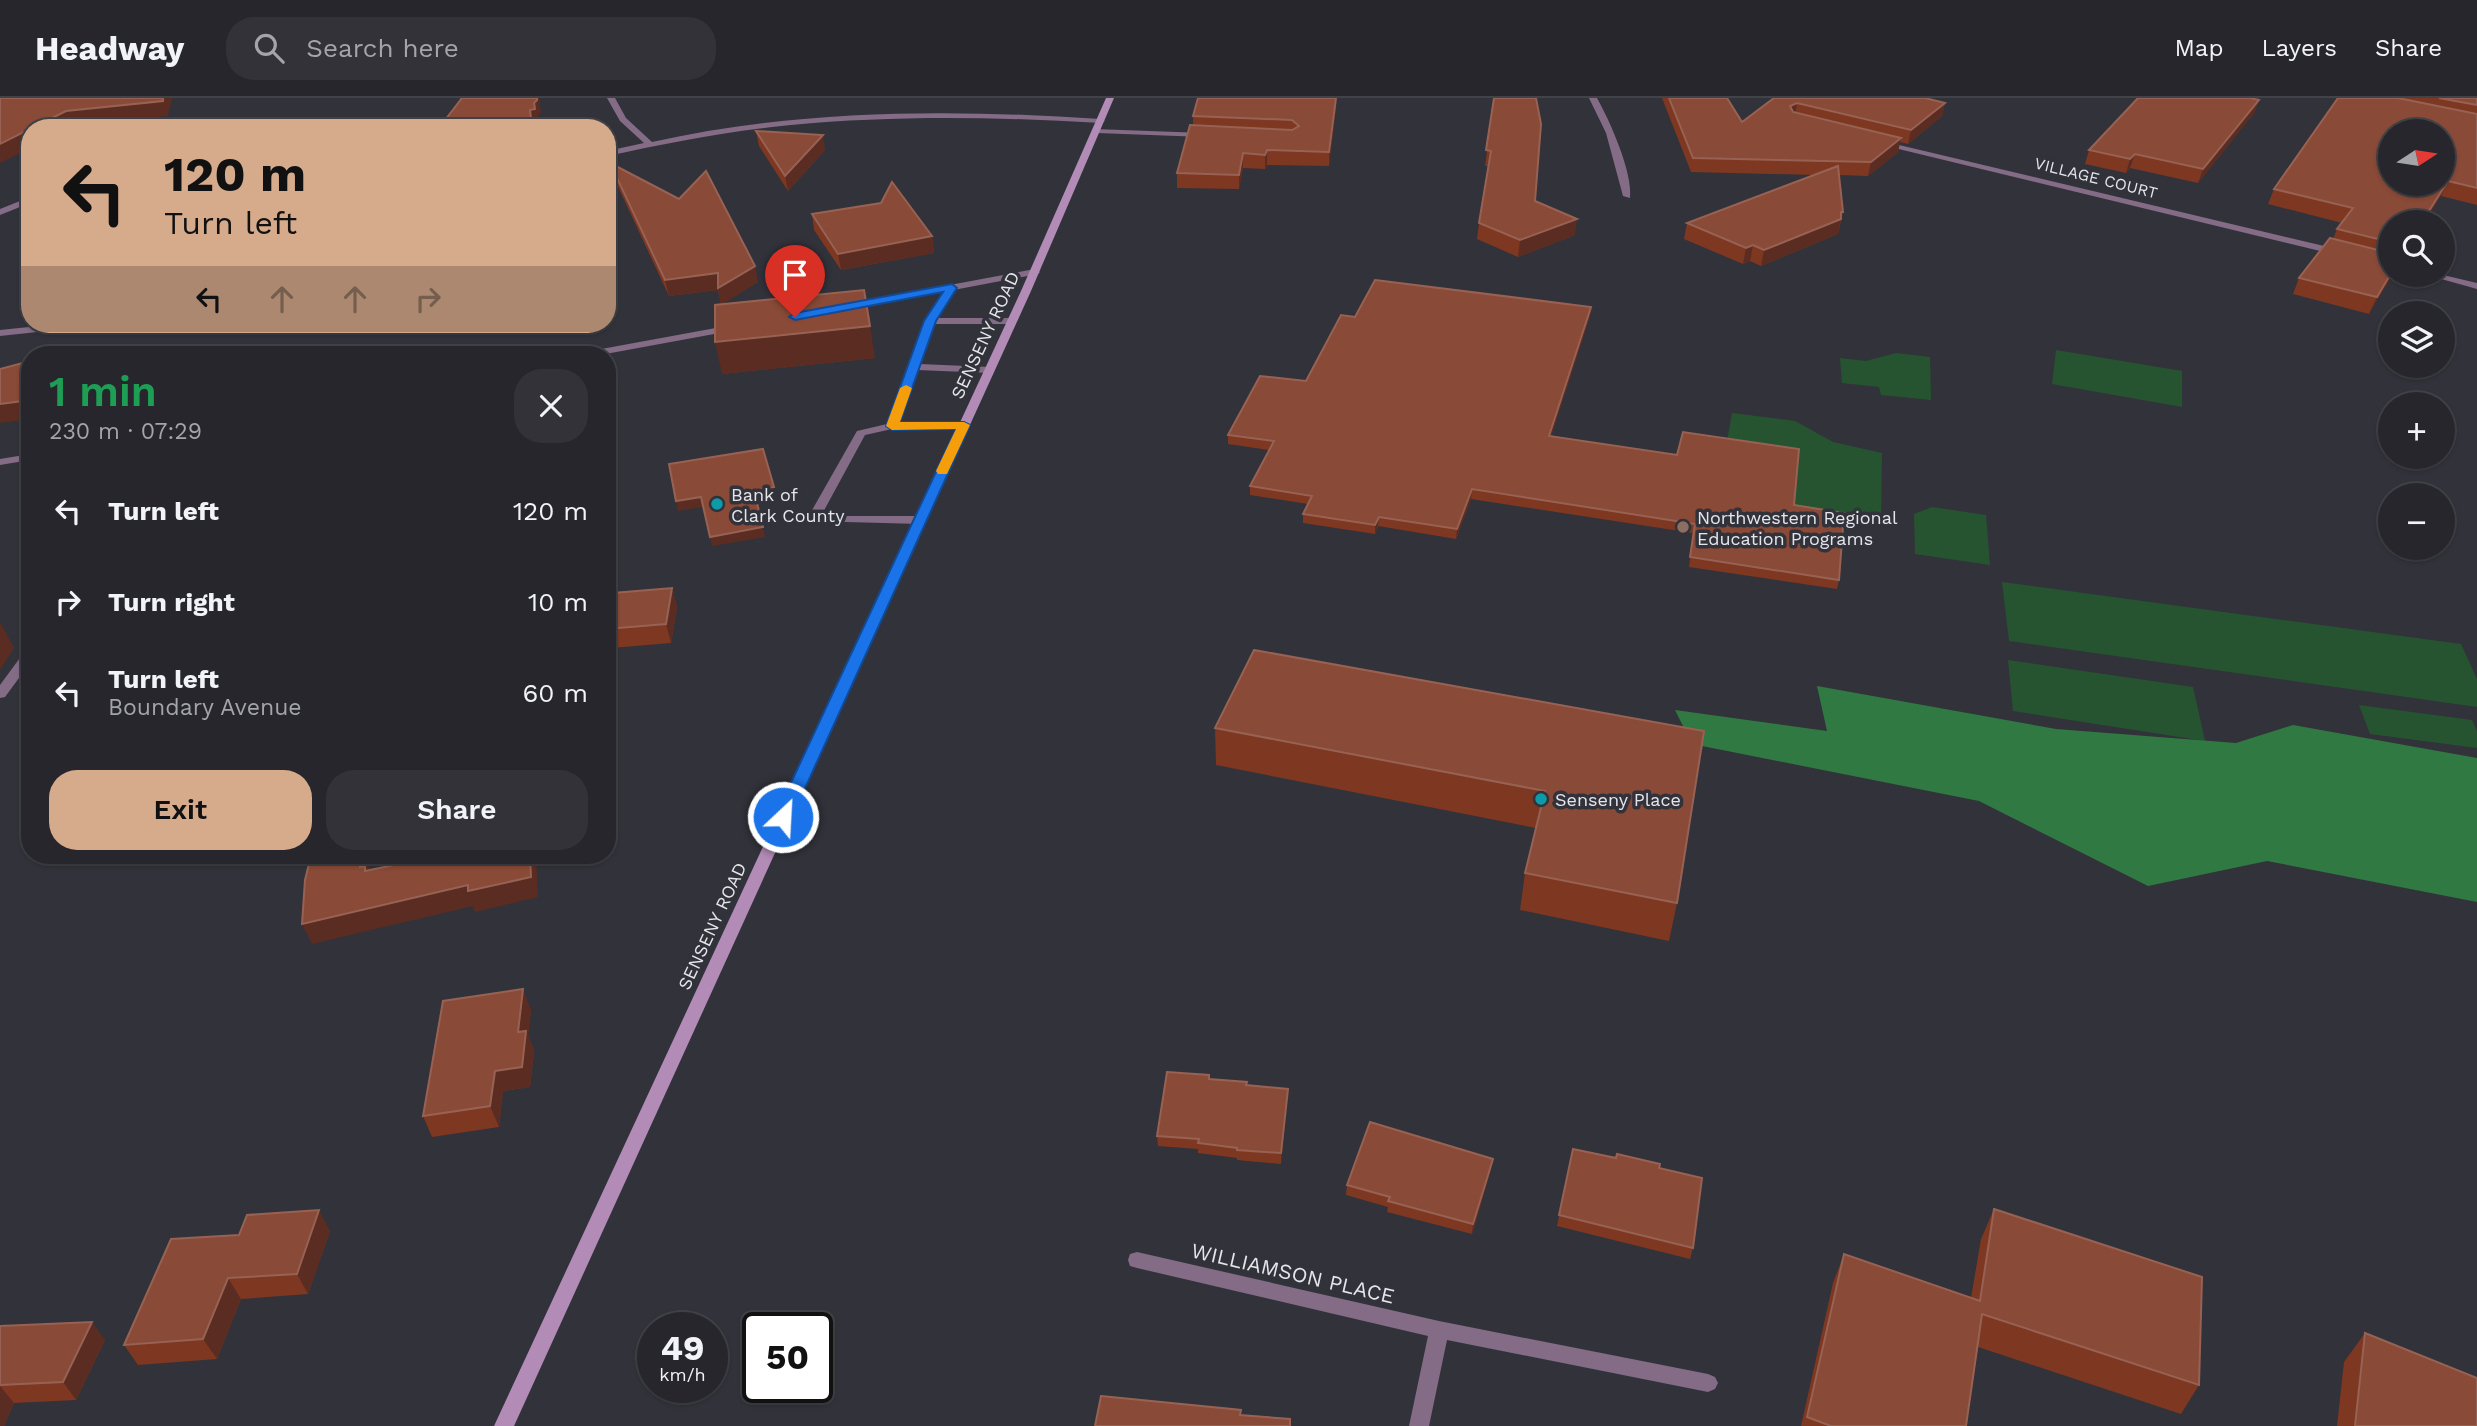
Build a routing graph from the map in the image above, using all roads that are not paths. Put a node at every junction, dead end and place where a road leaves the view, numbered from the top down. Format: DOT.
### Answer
graph roads {
  1 [pos="611,98"];
  2 [pos="1110,98"];
  3 [pos="1593,98"];
  4 [pos="1099,126"];
  5 [pos="1209,136"];
  6 [pos="1874,140"];
  7 [pos="650,144"];
  8 [pos="616,152"];
  9 [pos="1627,196"];
  10 [pos="21,204"];
  11 [pos="0,212"];
  12 [pos="2351,256"];
  13 [pos="1035,272"];
  14 [pos="2455,281"];
  15 [pos="2477,286"];
  16 [pos="952,288"];
  17 [pos="843,308"];
  18 [pos="930,321"];
  19 [pos="1012,321"];
  20 [pos="748,325"];
  21 [pos="21,331"];
  22 [pos="0,333"];
  23 [pos="616,349"];
  24 [pos="914,367"];
  25 [pos="990,370"];
  26 [pos="964,425"];
  27 [pos="892,426"];
  28 [pos="21,458"];
  29 [pos="0,462"];
  30 [pos="920,520"];
  31 [pos="21,666"];
  32 [pos="0,694"];
  33 [pos="1137,1260"];
  34 [pos="1439,1330"];
  35 [pos="1707,1383"];
  36 [pos="504,1426"];
  37 [pos="1419,1426"];
  1 -- 7 [label="street"];
  2 -- 4 [label="main road, SENSENY ROAD"];
  3 -- 9 [label="street"];
  4 -- 5 [label="street"];
  4 -- 7 [label="street"];
  4 -- 13 [label="main road, SENSENY ROAD"];
  6 -- 12 [label="street, VILLAGE COURT"];
  7 -- 8 [label="street"];
  10 -- 11 [label="street"];
  13 -- 16 [label="street"];
  13 -- 19 [label="main road, SENSENY ROAD"];
  14 -- 15 [label="street"];
  16 -- 17 [label="street"];
  16 -- 18 [label="street"];
  18 -- 19 [label="street"];
  18 -- 24 [label="street"];
  19 -- 25 [label="main road, SENSENY ROAD"];
  20 -- 23 [label="street"];
  21 -- 22 [label="street"];
  24 -- 25 [label="street"];
  24 -- 27 [label="street"];
  25 -- 26 [label="main road, SENSENY ROAD"];
  26 -- 27 [label="street"];
  26 -- 30 [label="main road, SENSENY ROAD"];
  27 -- 30 [label="street"];
  28 -- 29 [label="street"];
  30 -- 36 [label="main road, SENSENY ROAD"];
  31 -- 32 [label="street"];
  33 -- 34 [label="street, WILLIAMSON PLACE"];
  34 -- 35 [label="street, WILLIAMSON PLACE"];
  34 -- 37 [label="street"];
}
